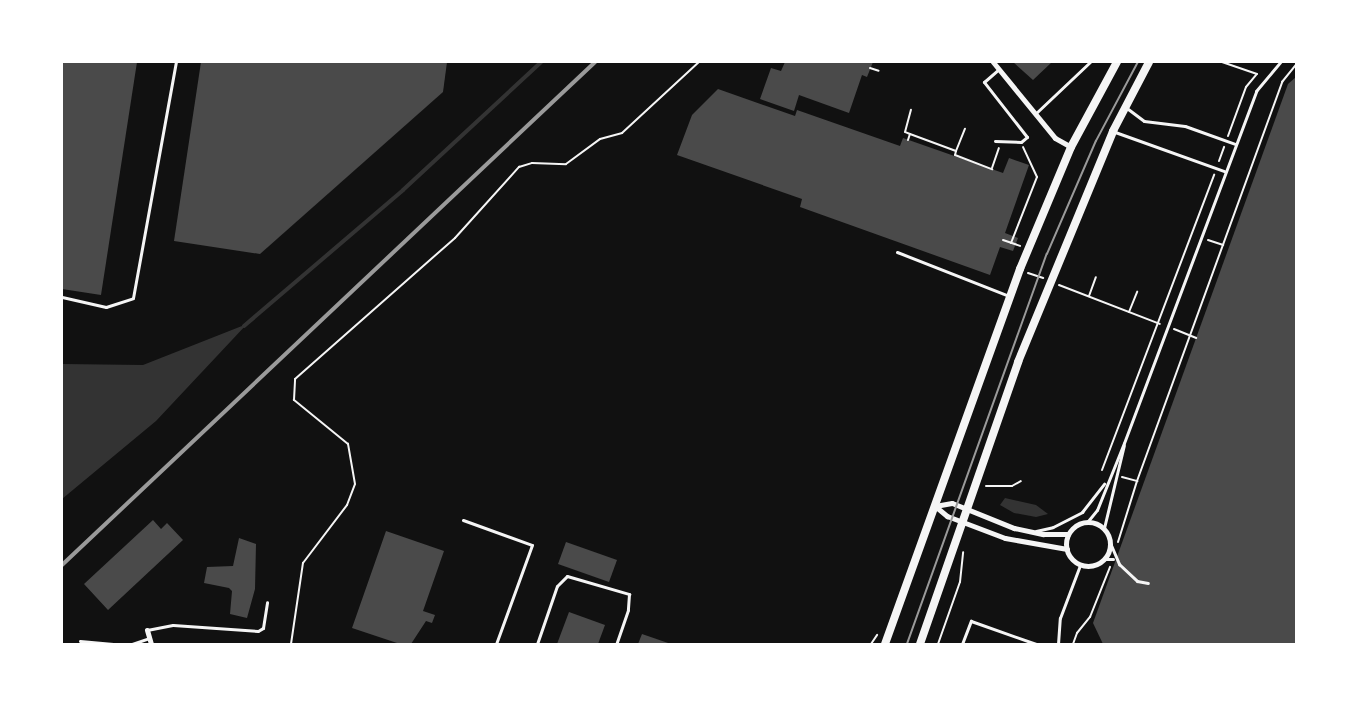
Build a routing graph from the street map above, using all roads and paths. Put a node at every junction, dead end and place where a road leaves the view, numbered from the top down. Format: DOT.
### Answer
graph roads {
  1 [pos="176,62"];
  2 [pos="699,62"];
  3 [pos="993,62"];
  4 [pos="1089,62"];
  5 [pos="1117,62"];
  6 [pos="1149,62"];
  7 [pos="1222,62"];
  8 [pos="1280,62"];
  9 [pos="1296,65"];
  10 [pos="870,68"];
  11 [pos="999,69"];
  12 [pos="879,71"];
  13 [pos="1257,74"];
  14 [pos="1264,76"];
  15 [pos="1282,82"];
  16 [pos="1125,105"];
  17 [pos="911,110"];
  18 [pos="1035,114"];
  19 [pos="965,129"];
  20 [pos="1113,131"];
  21 [pos="910,134"];
  22 [pos="908,140"];
  23 [pos="995,141"];
  24 [pos="1226,141"];
  25 [pos="1021,142"];
  26 [pos="1001,143"];
  27 [pos="1235,144"];
  28 [pos="1071,147"];
  29 [pos="957,151"];
  30 [pos="1216,168"];
  31 [pos="1225,172"];
  32 [pos="1003,240"];
  33 [pos="1011,243"];
  34 [pos="1020,246"];
  35 [pos="897,252"];
  36 [pos="1020,269"];
  37 [pos="1096,277"];
  38 [pos="1051,282"];
  39 [pos="1137,292"];
  40 [pos="1089,296"];
  41 [pos="62,297"];
  42 [pos="1010,297"];
  43 [pos="1129,312"];
  44 [pos="1159,324"];
  45 [pos="1167,327"];
  46 [pos="1190,335"];
  47 [pos="1196,338"];
  48 [pos="1124,443"];
  49 [pos="1102,470"];
  50 [pos="1021,481"];
  51 [pos="1105,482"];
  52 [pos="974,487"];
  53 [pos="935,506"];
  54 [pos="967,508"];
  55 [pos="463,520"];
  56 [pos="1088,521"];
  57 [pos="963,522"];
  58 [pos="1104,528"];
  59 [pos="1029,532"];
  60 [pos="1068,534"];
  61 [pos="963,542"];
  62 [pos="1111,545"];
  63 [pos="1066,549"];
  64 [pos="1105,559"];
  65 [pos="1113,559"];
  66 [pos="1080,565"];
  67 [pos="1148,583"];
  68 [pos="267,602"];
  69 [pos="147,630"];
  70 [pos="80,641"];
  71 [pos="150,641"];
  72 [pos="116,645"];
  73 [pos="132,645"];
  74 [pos="291,645"];
  75 [pos="495,645"];
  76 [pos="537,645"];
  77 [pos="616,645"];
  78 [pos="885,645"];
  79 [pos="920,645"];
  80 [pos="938,645"];
  81 [pos="962,645"];
  82 [pos="1036,645"];
  83 [pos="1058,645"];
  84 [pos="1073,645"];
  1 -- 41 [label="lane"];
  2 -- 74 [label="path"];
  3 -- 11 [label="street"];
  4 -- 18 [label="lane"];
  5 -- 28 [label="main road"];
  6 -- 16 [label="main road"];
  7 -- 13 [label="path"];
  8 -- 14 [label="lane"];
  9 -- 15 [label="path"];
  10 -- 12 [label="path"];
  11 -- 18 [label="street"];
  11 -- 25 [label="lane"];
  13 -- 14 [label="path"];
  13 -- 24 [label="path"];
  14 -- 15 [label="path"];
  14 -- 27 [label="lane"];
  15 -- 46 [label="path"];
  16 -- 20 [label="main road"];
  16 -- 24 [label="lane"];
  17 -- 21 [label="path"];
  18 -- 28 [label="street"];
  19 -- 29 [label="path"];
  20 -- 30 [label="lane"];
  20 -- 38 [label="main road"];
  21 -- 22 [label="path"];
  21 -- 29 [label="path"];
  23 -- 26 [label="lane"];
  24 -- 27 [label="lane"];
  24 -- 30 [label="path"];
  25 -- 26 [label="lane"];
  25 -- 33 [label="path"];
  26 -- 29 [label="path"];
  27 -- 31 [label="lane"];
  28 -- 36 [label="main road"];
  30 -- 31 [label="lane"];
  30 -- 44 [label="path"];
  31 -- 45 [label="lane"];
  32 -- 33 [label="path"];
  33 -- 34 [label="path"];
  35 -- 42 [label="lane"];
  36 -- 38 [label="path"];
  36 -- 42 [label="main road"];
  37 -- 40 [label="path"];
  38 -- 40 [label="path"];
  38 -- 52 [label="main road"];
  39 -- 43 [label="path"];
  40 -- 43 [label="path"];
  42 -- 53 [label="main road"];
  43 -- 44 [label="path"];
  44 -- 45 [label="path"];
  44 -- 49 [label="path"];
  45 -- 46 [label="path"];
  45 -- 48 [label="lane"];
  46 -- 47 [label="path"];
  46 -- 65 [label="path"];
  48 -- 51 [label="lane"];
  48 -- 58 [label="lane"];
  50 -- 52 [label="path"];
  51 -- 56 [label="lane"];
  51 -- 59 [label="lane"];
  52 -- 54 [label="main road"];
  53 -- 54 [label="street"];
  53 -- 57 [label="street"];
  53 -- 78 [label="main road"];
  54 -- 57 [label="main road"];
  54 -- 59 [label="street"];
  55 -- 75 [label="lane"];
  56 -- 58 [label="street"];
  56 -- 60 [label="street"];
  57 -- 63 [label="street"];
  57 -- 79 [label="main road"];
  58 -- 62 [label="street"];
  59 -- 60 [label="street"];
  60 -- 63 [label="street"];
  61 -- 80 [label="path"];
  62 -- 64 [label="street"];
  62 -- 65 [label="lane"];
  63 -- 66 [label="street"];
  64 -- 65 [label="lane"];
  64 -- 66 [label="street"];
  65 -- 67 [label="lane"];
  65 -- 84 [label="path"];
  66 -- 83 [label="lane"];
  68 -- 69 [label="lane"];
  69 -- 71 [label="street"];
  70 -- 72 [label="lane"];
  71 -- 73 [label="lane"];
  76 -- 77 [label="lane"];
  81 -- 82 [label="lane"];
}
